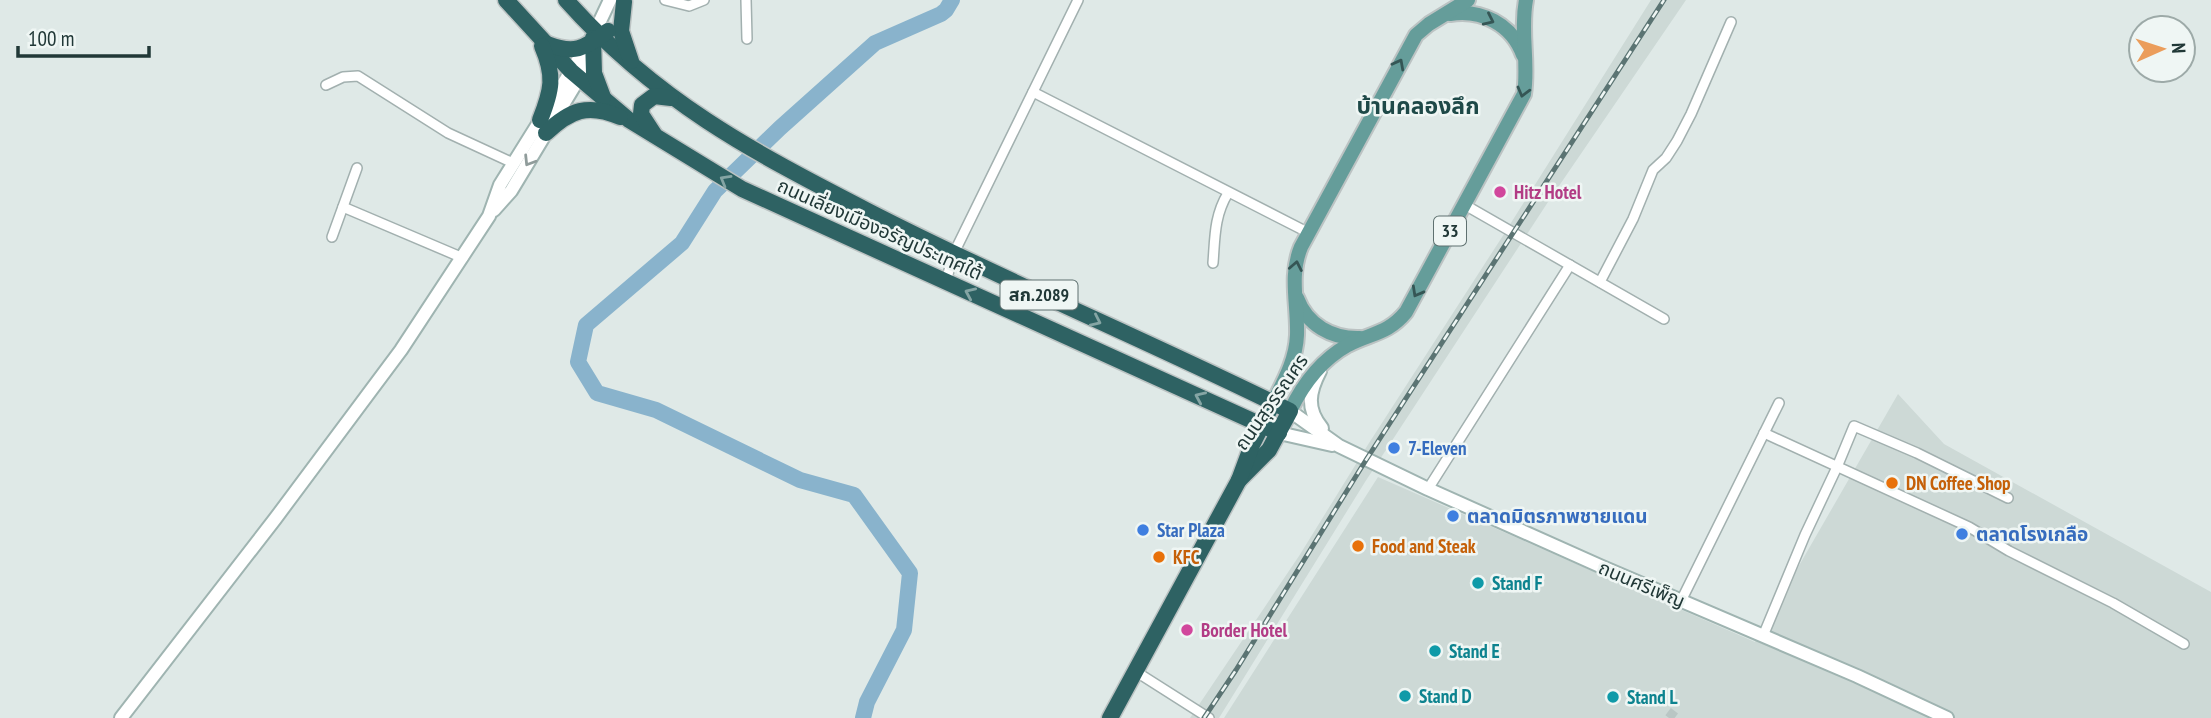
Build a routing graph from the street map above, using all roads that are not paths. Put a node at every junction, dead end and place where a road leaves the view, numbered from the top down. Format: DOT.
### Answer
graph roads {
  1 [pos="506,0"];
  2 [pos="666,0"];
  3 [pos="704,0"];
  4 [pos="746,0"];
  5 [pos="1078,0"];
  6 [pos="1468,0"];
  7 [pos="1526,0"];
  8 [pos="620,1"];
  9 [pos="570,5"];
  10 [pos="1435,20"];
  11 [pos="1731,22"];
  12 [pos="747,39"];
  13 [pos="541,40"];
  14 [pos="590,51"];
  15 [pos="1525,60"];
  16 [pos="628,61"];
  17 [pos="326,85"];
  18 [pos="1033,92"];
  19 [pos="671,98"];
  20 [pos="604,99"];
  21 [pos="629,120"];
  22 [pos="543,127"];
  23 [pos="657,139"];
  24 [pos="513,163"];
  25 [pos="357,168"];
  26 [pos="1228,193"];
  27 [pos="1465,205"];
  28 [pos="343,207"];
  29 [pos="489,216"];
  30 [pos="1309,233"];
  31 [pos="332,237"];
  32 [pos="953,255"];
  33 [pos="463,258"];
  34 [pos="1213,263"];
  35 [pos="1570,265"];
  36 [pos="946,282"];
  37 [pos="1600,282"];
  38 [pos="1295,291"];
  39 [pos="1664,319"];
  40 [pos="1365,338"];
  41 [pos="1324,362"];
  42 [pos="1273,402"];
  43 [pos="1779,403"];
  44 [pos="1290,411"];
  45 [pos="1262,425"];
  46 [pos="1279,433"];
  47 [pos="1764,433"];
  48 [pos="1339,446"];
  49 [pos="1838,467"];
  50 [pos="1239,481"];
  51 [pos="1427,489"];
  52 [pos="2008,498"];
  53 [pos="1681,601"];
  54 [pos="1763,636"];
  55 [pos="2184,644"];
  56 [pos="1135,671"];
  57 [pos="121,718"];
  58 [pos="1110,718"];
  59 [pos="1209,718"];
  60 [pos="1947,718"];
  1 -- 13 [label="highway, ถนนเลี่ยงเมืองอรัญประเทศใต้ / สก.2089"];
  2 -- 3 [label="street"];
  4 -- 12 [label="street"];
  5 -- 18 [label="street"];
  6 -- 10 [label="main road, ถนนสุวรรณศร"];
  7 -- 15 [label="main road, ถนนสุวรรณศร / 33"];
  8 -- 14 [label="main road"];
  8 -- 16 [label="highway"];
  9 -- 14 [label="highway, ถนนเลี่ยงเมืองอรัญประเทศใต้ / สก.2089"];
  10 -- 15 [label="main road, one-way"];
  30 -- 10 [label="main road, ถนนสุวรรณศร, one-way"];
  11 -- 37 [label="street"];
  13 -- 14 [label="highway, ถนนเลี่ยงเมืองอรัญประเทศใต้ / สก.2089"];
  13 -- 14 [label="highway"];
  13 -- 22 [label="highway"];
  14 -- 16 [label="highway, ถนนเลี่ยงเมืองอรัญประเทศใต้ / สก.2089"];
  14 -- 20 [label="highway, ถนนเลี่ยงเมืองอรัญประเทศใต้ / สก.2089"];
  14 -- 20 [label="highway"];
  14 -- 22 [label="main road"];
  15 -- 27 [label="main road, ถนนสุวรรณศร / 33, one-way"];
  16 -- 19 [label="highway, ถนนเลี่ยงเมืองอรัญประเทศใต้ / สก.2089"];
  17 -- 24 [label="street"];
  18 -- 26 [label="street"];
  18 -- 32 [label="street"];
  19 -- 23 [label="highway"];
  19 -- 32 [label="highway, ถนนเลี่ยงเมืองอรัญประเทศใต้ / สก.2089"];
  20 -- 21 [label="highway, ถนนเลี่ยงเมืองอรัญประเทศใต้ / สก.2089"];
  21 -- 22 [label="highway"];
  21 -- 23 [label="highway, ถนนเลี่ยงเมืองอรัญประเทศใต้ / สก.2089"];
  22 -- 24 [label="main road"];
  22 -- 29 [label="main road, one-way"];
  36 -- 23 [label="highway, ถนนเลี่ยงเมืองอรัญประเทศใต้ / สก.2089, one-way"];
  24 -- 29 [label="main road"];
  25 -- 28 [label="street"];
  26 -- 30 [label="street"];
  26 -- 34 [label="street"];
  27 -- 35 [label="street"];
  27 -- 40 [label="main road, ถนนสุวรรณศร / 33, one-way"];
  28 -- 31 [label="street"];
  28 -- 33 [label="street"];
  29 -- 33 [label="main road"];
  38 -- 30 [label="main road, ถนนสุวรรณศร, one-way"];
  32 -- 36 [label="street"];
  32 -- 42 [label="highway, ถนนเลี่ยงเมืองอรัญประเทศใต้ / สก.2089, one-way"];
  33 -- 57 [label="main road"];
  35 -- 37 [label="street"];
  35 -- 51 [label="street"];
  45 -- 36 [label="highway, ถนนเลี่ยงเมืองอรัญประเทศใต้ / สก.2089, one-way"];
  37 -- 39 [label="street"];
  38 -- 40 [label="main road"];
  38 -- 42 [label="main road, ถนนสุวรรณศร"];
  40 -- 41 [label="main road, ถนนสุวรรณศร / 33"];
  41 -- 44 [label="main road, ถนนสุวรรณศร / 33"];
  41 -- 48 [label="main road"];
  42 -- 44 [label="highway, ถนนเลี่ยงเมืองอรัญประเทศใต้ / สก.2089"];
  42 -- 45 [label="highway, ถนนสุวรรณศร"];
  43 -- 47 [label="street"];
  44 -- 46 [label="highway, ถนนสุวรรณศร / 33"];
  44 -- 48 [label="main road, ถนนศรีเพ็ญ"];
  45 -- 46 [label="highway, ถนนเลี่ยงเมืองอรัญประเทศใต้ / สก.2089"];
  45 -- 50 [label="highway, ถนนสุวรรณศร"];
  46 -- 48 [label="main road, ถนนศรีเพ็ญ"];
  46 -- 50 [label="highway, ถนนสุวรรณศร / 33"];
  47 -- 49 [label="street"];
  47 -- 53 [label="street"];
  48 -- 51 [label="main road, ถนนศรีเพ็ญ"];
  49 -- 52 [label="street"];
  49 -- 54 [label="street"];
  49 -- 55 [label="street"];
  50 -- 56 [label="highway, ถนนสุวรรณศร"];
  51 -- 53 [label="main road, ถนนศรีเพ็ญ"];
  53 -- 54 [label="main road, ถนนศรีเพ็ญ"];
  54 -- 60 [label="main road, ถนนศรีเพ็ญ"];
  56 -- 58 [label="highway, ถนนสุวรรณศร"];
  56 -- 59 [label="street"];
}
